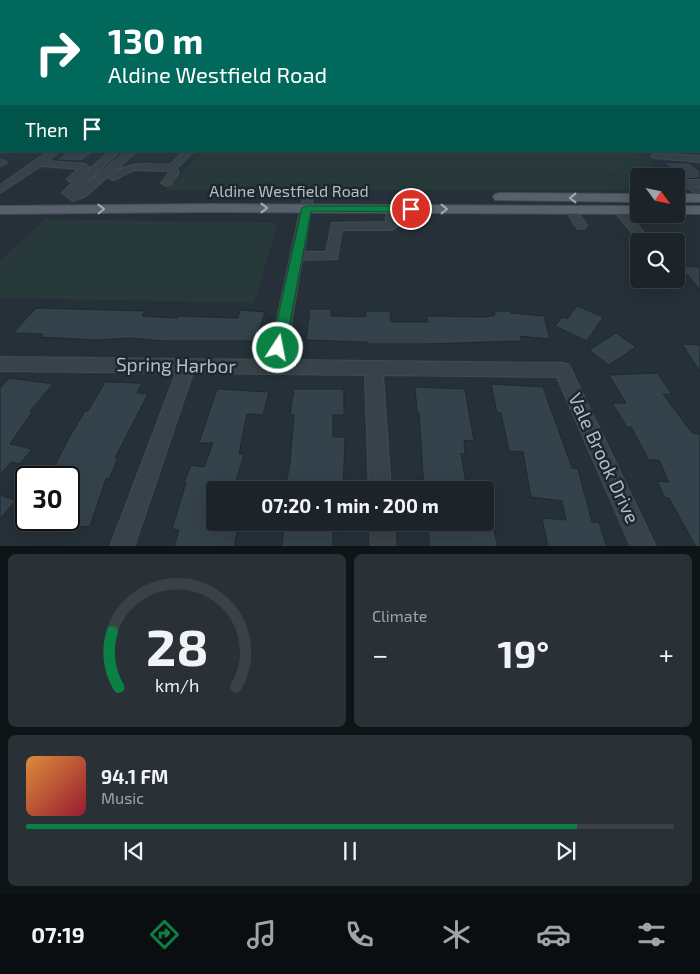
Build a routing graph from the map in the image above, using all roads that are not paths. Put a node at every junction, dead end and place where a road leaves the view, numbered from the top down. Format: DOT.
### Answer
graph roads {
  1 [pos="54,152"];
  2 [pos="115,152"];
  3 [pos="132,152"];
  4 [pos="189,152"];
  5 [pos="656,156"];
  6 [pos="700,159"];
  7 [pos="40,163"];
  8 [pos="172,168"];
  9 [pos="72,179"];
  10 [pos="111,180"];
  11 [pos="166,183"];
  12 [pos="685,183"];
  13 [pos="700,183"];
  14 [pos="685,186"];
  15 [pos="0,190"];
  16 [pos="700,196"];
  17 [pos="685,197"];
  18 [pos="0,198"];
  19 [pos="73,198"];
  20 [pos="608,198"];
  21 [pos="630,198"];
  22 [pos="308,203"];
  23 [pos="391,209"];
  24 [pos="0,210"];
  25 [pos="59,210"];
  26 [pos="571,210"];
  27 [pos="619,210"];
  28 [pos="630,210"];
  29 [pos="685,210"];
  30 [pos="700,210"];
  31 [pos="581,225"];
  32 [pos="639,233"];
  33 [pos="297,256"];
  34 [pos="0,364"];
  35 [pos="187,366"];
  36 [pos="275,366"];
  37 [pos="374,368"];
  38 [pos="563,370"];
  39 [pos="380,481"];
  40 [pos="382,531"];
  41 [pos="122,546"];
  42 [pos="383,546"];
  43 [pos="644,546"];
  1 -- 7 [label="street"];
  2 -- 19 [label="street"];
  3 -- 19 [label="street"];
  4 -- 8 [label="street"];
  5 -- 6 [label="street"];
  7 -- 9 [label="street"];
  7 -- 15 [label="street"];
  8 -- 10 [label="street"];
  8 -- 11 [label="street"];
  12 -- 13 [label="street"];
  14 -- 16 [label="street"];
  16 -- 17 [label="main road"];
  18 -- 19 [label="main road, Aldine Westfield Road"];
  19 -- 22 [label="main road, Aldine Westfield Road"];
  19 -- 25 [label="main road"];
  20 -- 21 [label="main road, Aldine Westfield Road"];
  20 -- 22 [label="main road, Aldine Westfield Road, one-way"];
  20 -- 27 [label="main road"];
  22 -- 23 [label="main road, Aldine Westfield Road"];
  25 -- 22 [label="main road, Aldine Westfield Road, one-way"];
  22 -- 33 [label="street"];
  23 -- 26 [label="main road, Aldine Westfield Road, one-way"];
  23 -- 33 [label="street"];
  24 -- 25 [label="main road, Aldine Westfield Road"];
  26 -- 27 [label="main road, Aldine Westfield Road"];
  26 -- 31 [label="street"];
  27 -- 28 [label="main road, Aldine Westfield Road"];
  27 -- 32 [label="street"];
  29 -- 30 [label="main road"];
  33 -- 36 [label="street"];
  34 -- 35 [label="street, Spring Harbor"];
  35 -- 36 [label="street, Spring Harbor"];
  35 -- 41 [label="street"];
  36 -- 37 [label="street, Spring Harbor"];
  37 -- 38 [label="street, Spring Harbor"];
  37 -- 39 [label="street"];
  38 -- 43 [label="street, Vale Brook Drive"];
  40 -- 42 [label="street"];
}
